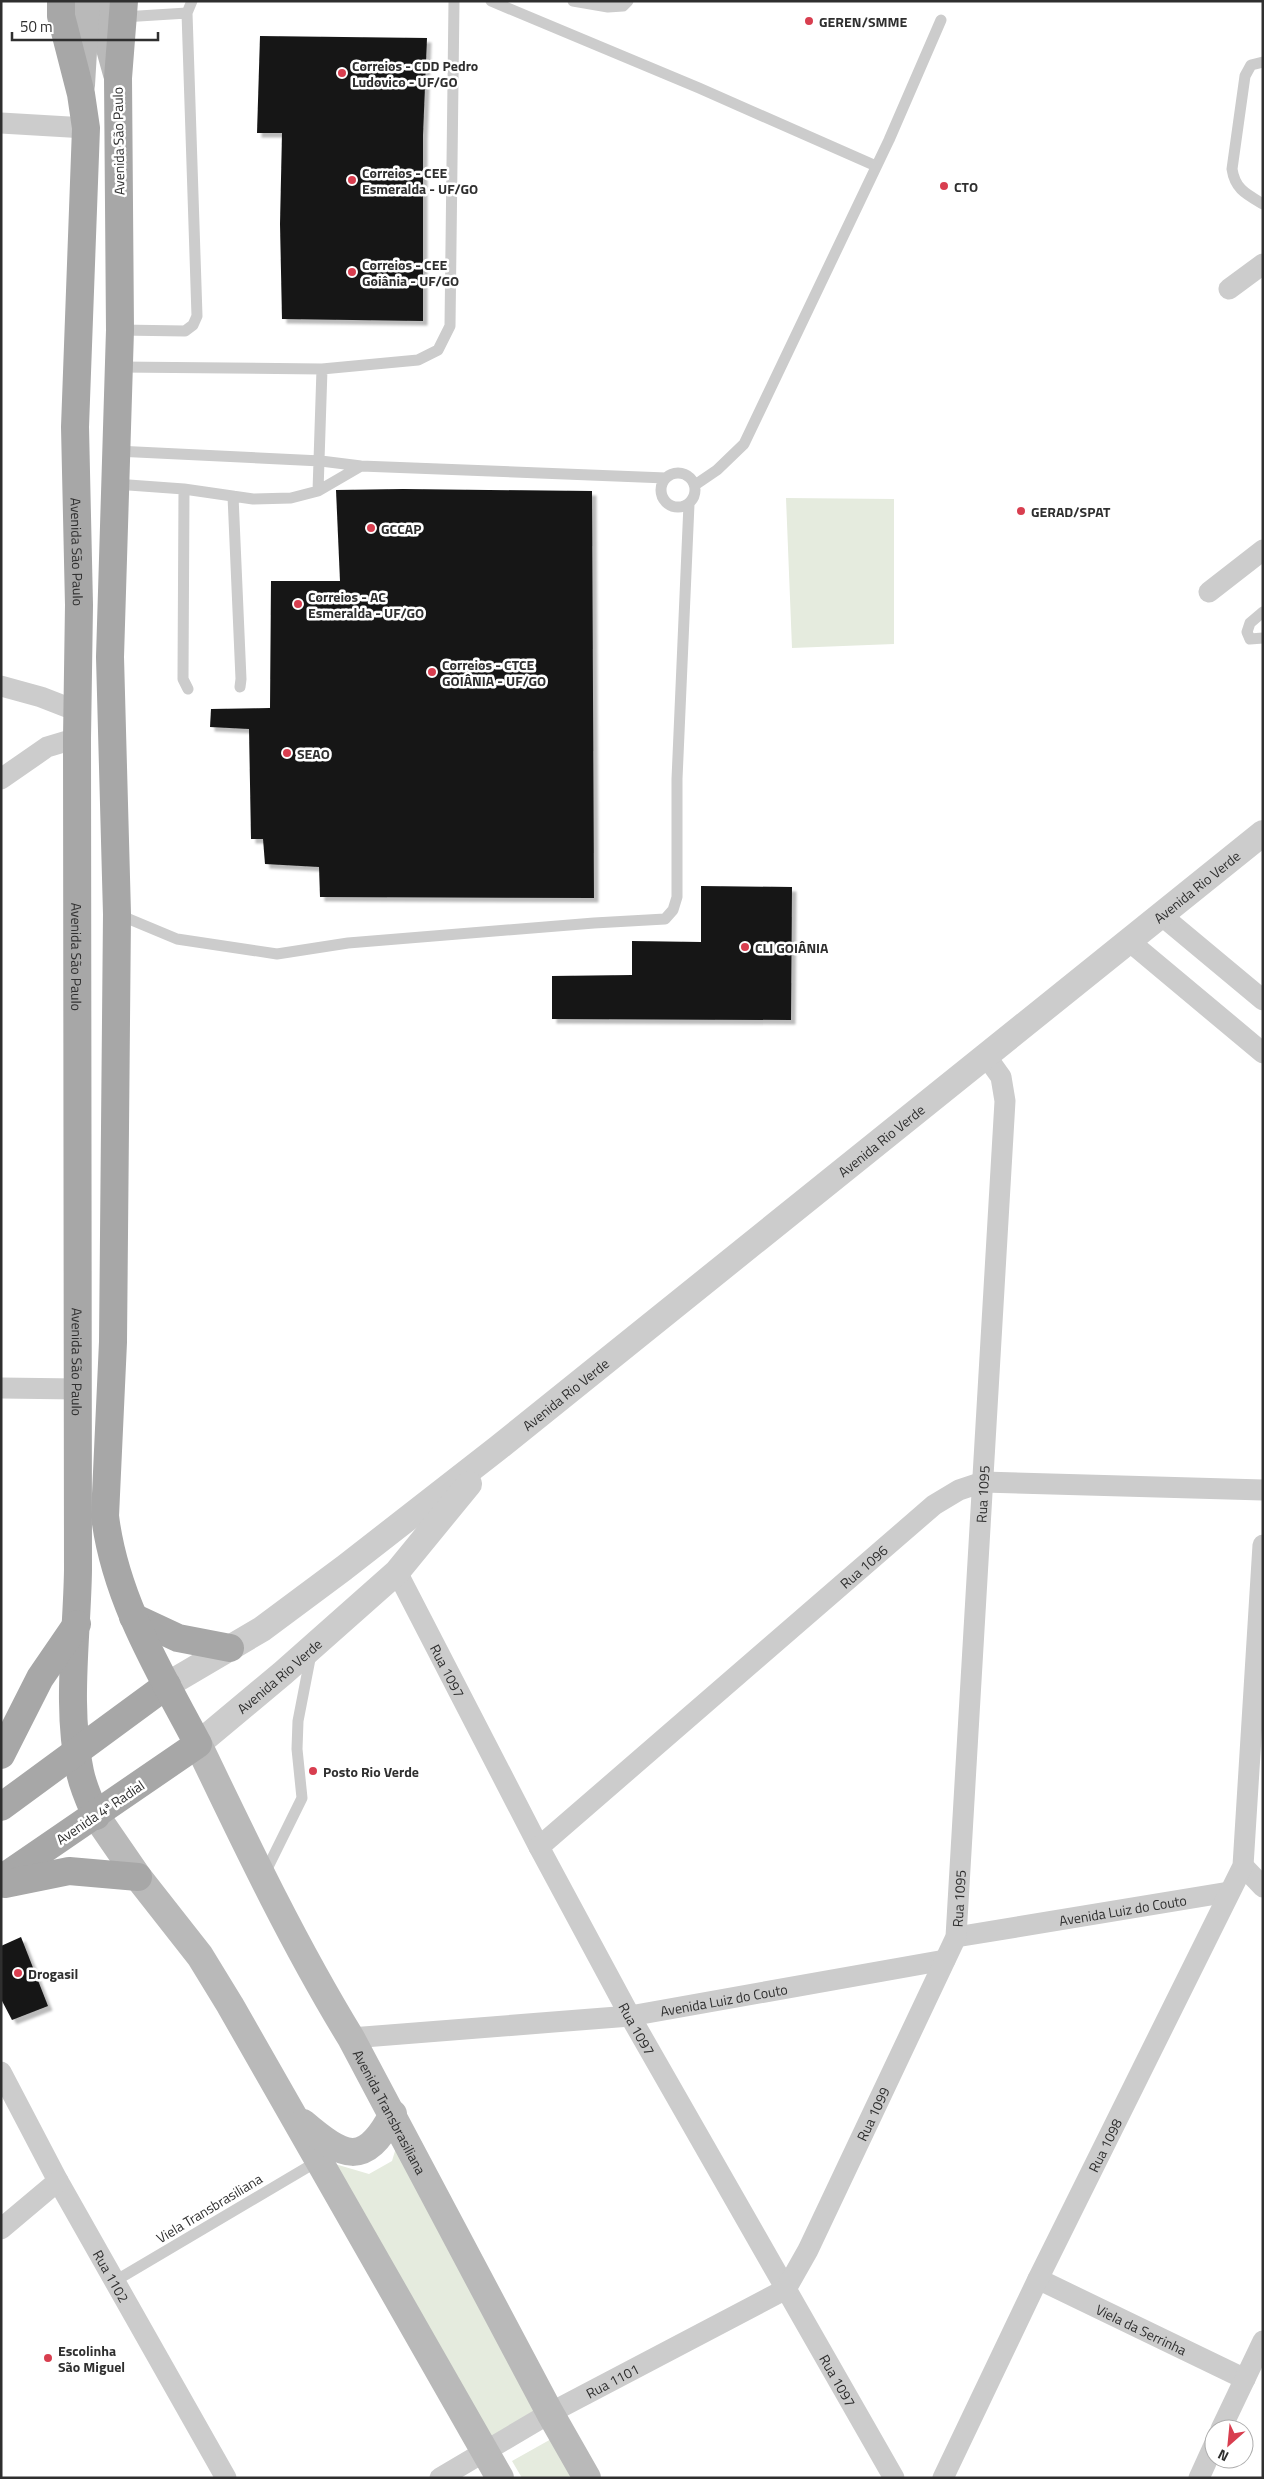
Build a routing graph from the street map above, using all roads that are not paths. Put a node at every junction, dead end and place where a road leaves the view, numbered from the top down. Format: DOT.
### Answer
graph roads {
  1 [pos="61,1"];
  2 [pos="86,1"];
  3 [pos="192,1"];
  4 [pos="454,1"];
  5 [pos="573,1"];
  6 [pos="628,1"];
  7 [pos="501,3"];
  8 [pos="117,7"];
  9 [pos="187,12"];
  10 [pos="940,20"];
  11 [pos="1263,62"];
  12 [pos="81,94"];
  13 [pos="1,123"];
  14 [pos="86,128"];
  15 [pos="876,166"];
  16 [pos="1263,204"];
  17 [pos="1263,264"];
  18 [pos="1229,289"];
  19 [pos="120,330"];
  20 [pos="119,366"];
  21 [pos="322,369"];
  22 [pos="116,451"];
  23 [pos="321,460"];
  24 [pos="361,466"];
  25 [pos="666,478"];
  26 [pos="115,484"];
  27 [pos="695,485"];
  28 [pos="184,489"];
  29 [pos="318,491"];
  30 [pos="233,496"];
  31 [pos="689,504"];
  32 [pos="1263,550"];
  33 [pos="1209,592"];
  34 [pos="79,605"];
  35 [pos="1263,612"];
  36 [pos="1263,638"];
  37 [pos="110,657"];
  38 [pos="1,686"];
  39 [pos="240,687"];
  40 [pos="188,689"];
  41 [pos="77,711"];
  42 [pos="77,738"];
  43 [pos="1,779"];
  44 [pos="113,790"];
  45 [pos="1263,832"];
  46 [pos="117,914"];
  47 [pos="1161,915"];
  48 [pos="1129,941"];
  49 [pos="1263,1000"];
  50 [pos="1263,1054"];
  51 [pos="986,1056"];
  52 [pos="1,1388"];
  53 [pos="78,1389"];
  54 [pos="498,1448"];
  55 [pos="982,1482"];
  56 [pos="1263,1490"];
  57 [pos="1263,1545"];
  58 [pos="397,1572"];
  59 [pos="134,1617"];
  60 [pos="77,1624"];
  61 [pos="230,1648"];
  62 [pos="312,1648"];
  63 [pos="167,1685"];
  64 [pos="198,1744"];
  65 [pos="76,1751"];
  66 [pos="1,1755"];
  67 [pos="1,1807"];
  68 [pos="96,1816"];
  69 [pos="539,1847"];
  70 [pos="1243,1866"];
  71 [pos="138,1877"];
  72 [pos="262,1878"];
  73 [pos="1,1879"];
  74 [pos="1,1885"];
  75 [pos="1263,1887"];
  76 [pos="1229,1892"];
  77 [pos="956,1937"];
  78 [pos="945,1960"];
  79 [pos="630,2016"];
  80 [pos="351,2038"];
  81 [pos="1,2072"];
  82 [pos="288,2111"];
  83 [pos="392,2114"];
  84 [pos="318,2161"];
  85 [pos="58,2182"];
  86 [pos="1,2229"];
  87 [pos="1038,2279"];
  88 [pos="115,2281"];
  89 [pos="786,2288"];
  90 [pos="1263,2341"];
  91 [pos="1245,2379"];
  92 [pos="550,2413"];
  93 [pos="1227,2419"];
  94 [pos="485,2452"];
  95 [pos="226,2478"];
  96 [pos="440,2478"];
  97 [pos="500,2478"];
  98 [pos="587,2478"];
  99 [pos="894,2478"];
  100 [pos="943,2478"];
  1 -- 12 [label="main road, Avenida São Paulo"];
  2 -- 12 [label="main road, Avenida São Paulo"];
  3 -- 9 [label="lane"];
  4 -- 21 [label="lane"];
  5 -- 6 [label="lane"];
  7 -- 15 [label="lane"];
  8 -- 9 [label="lane"];
  8 -- 19 [label="main road, Avenida São Paulo"];
  9 -- 19 [label="lane"];
  10 -- 15 [label="lane"];
  11 -- 16 [label="lane"];
  12 -- 14 [label="main road, Avenida São Paulo"];
  13 -- 14 [label="street"];
  14 -- 34 [label="main road, Avenida São Paulo"];
  15 -- 27 [label="lane"];
  17 -- 18 [label="street"];
  19 -- 20 [label="main road, Avenida São Paulo"];
  20 -- 21 [label="lane"];
  20 -- 22 [label="main road, Avenida São Paulo"];
  21 -- 23 [label="lane"];
  22 -- 23 [label="lane"];
  22 -- 26 [label="main road, Avenida São Paulo"];
  23 -- 24 [label="lane"];
  23 -- 29 [label="lane"];
  24 -- 25 [label="lane"];
  24 -- 29 [label="lane"];
  25 -- 27 [label="lane"];
  25 -- 31 [label="lane"];
  26 -- 28 [label="lane"];
  26 -- 37 [label="main road, Avenida São Paulo"];
  27 -- 31 [label="lane"];
  28 -- 30 [label="lane"];
  28 -- 40 [label="lane"];
  29 -- 30 [label="lane"];
  30 -- 39 [label="lane"];
  31 -- 46 [label="lane"];
  32 -- 33 [label="street"];
  34 -- 37 [label="main road"];
  34 -- 41 [label="main road, Avenida São Paulo"];
  35 -- 36 [label="lane"];
  37 -- 44 [label="main road, Avenida São Paulo"];
  38 -- 41 [label="street"];
  41 -- 42 [label="main road, Avenida São Paulo"];
  41 -- 44 [label="main road"];
  42 -- 43 [label="street"];
  42 -- 53 [label="main road, Avenida São Paulo"];
  44 -- 46 [label="main road, Avenida São Paulo"];
  45 -- 47 [label="street, Avenida Rio Verde"];
  46 -- 59 [label="main road, Avenida São Paulo"];
  47 -- 48 [label="street, Avenida Rio Verde"];
  47 -- 49 [label="street"];
  48 -- 50 [label="street"];
  48 -- 51 [label="street, Avenida Rio Verde"];
  51 -- 54 [label="street, Avenida Rio Verde"];
  51 -- 55 [label="street, Rua 1095"];
  52 -- 53 [label="street"];
  53 -- 60 [label="main road, Avenida São Paulo"];
  54 -- 58 [label="street, Avenida Rio Verde"];
  54 -- 61 [label="street, Avenida Rio Verde"];
  55 -- 56 [label="street, Rua 1096"];
  55 -- 69 [label="street, Rua 1096"];
  55 -- 77 [label="street, Rua 1095"];
  57 -- 70 [label="street, Rua 1098"];
  58 -- 62 [label="street, Avenida Rio Verde"];
  58 -- 69 [label="street, Rua 1097"];
  59 -- 61 [label="main road"];
  59 -- 63 [label="main road, Avenida São Paulo"];
  60 -- 65 [label="main road, Avenida São Paulo"];
  60 -- 66 [label="main road"];
  61 -- 63 [label="street, Avenida Rio Verde"];
  62 -- 64 [label="street, Avenida Rio Verde"];
  62 -- 72 [label="lane"];
  63 -- 64 [label="main road, Avenida São Paulo"];
  63 -- 65 [label="main road"];
  64 -- 68 [label="main road, Avenida 4ª Radial"];
  64 -- 72 [label="main road, Avenida Transbrasiliana"];
  65 -- 67 [label="main road"];
  65 -- 68 [label="main road, Avenida São Paulo"];
  68 -- 71 [label="main road"];
  68 -- 73 [label="main road, Avenida 4ª Radial"];
  69 -- 79 [label="street, Rua 1097"];
  70 -- 75 [label="street"];
  70 -- 76 [label="street, Rua 1098"];
  71 -- 74 [label="main road"];
  71 -- 82 [label="main road"];
  72 -- 80 [label="main road, Avenida Transbrasiliana"];
  76 -- 77 [label="street, Avenida Luiz do Couto"];
  76 -- 87 [label="street, Rua 1098"];
  77 -- 78 [label="street, Rua 1099"];
  78 -- 79 [label="street, Avenida Luiz do Couto"];
  78 -- 89 [label="street, Rua 1099"];
  79 -- 80 [label="street, Avenida Luiz do Couto"];
  79 -- 89 [label="street, Rua 1097"];
  80 -- 83 [label="main road, Avenida Transbrasiliana"];
  81 -- 85 [label="street, Rua 1102"];
  82 -- 83 [label="main road"];
  82 -- 84 [label="main road"];
  83 -- 92 [label="main road, Avenida Transbrasiliana"];
  84 -- 88 [label="lane, Viela Transbrasiliana"];
  84 -- 94 [label="main road"];
  85 -- 86 [label="street"];
  85 -- 88 [label="street, Rua 1102"];
  87 -- 91 [label="street, Viela da Serrinha"];
  87 -- 100 [label="street, Rua 1098"];
  88 -- 95 [label="street, Rua 1102"];
  89 -- 92 [label="street, Rua 1101"];
  89 -- 99 [label="street, Rua 1097"];
  90 -- 91 [label="street"];
  91 -- 93 [label="street"];
  92 -- 94 [label="street, Rua 1101"];
  92 -- 98 [label="main road, Avenida Transbrasiliana"];
  94 -- 96 [label="street, Rua 1101"];
  94 -- 97 [label="main road"];
}
